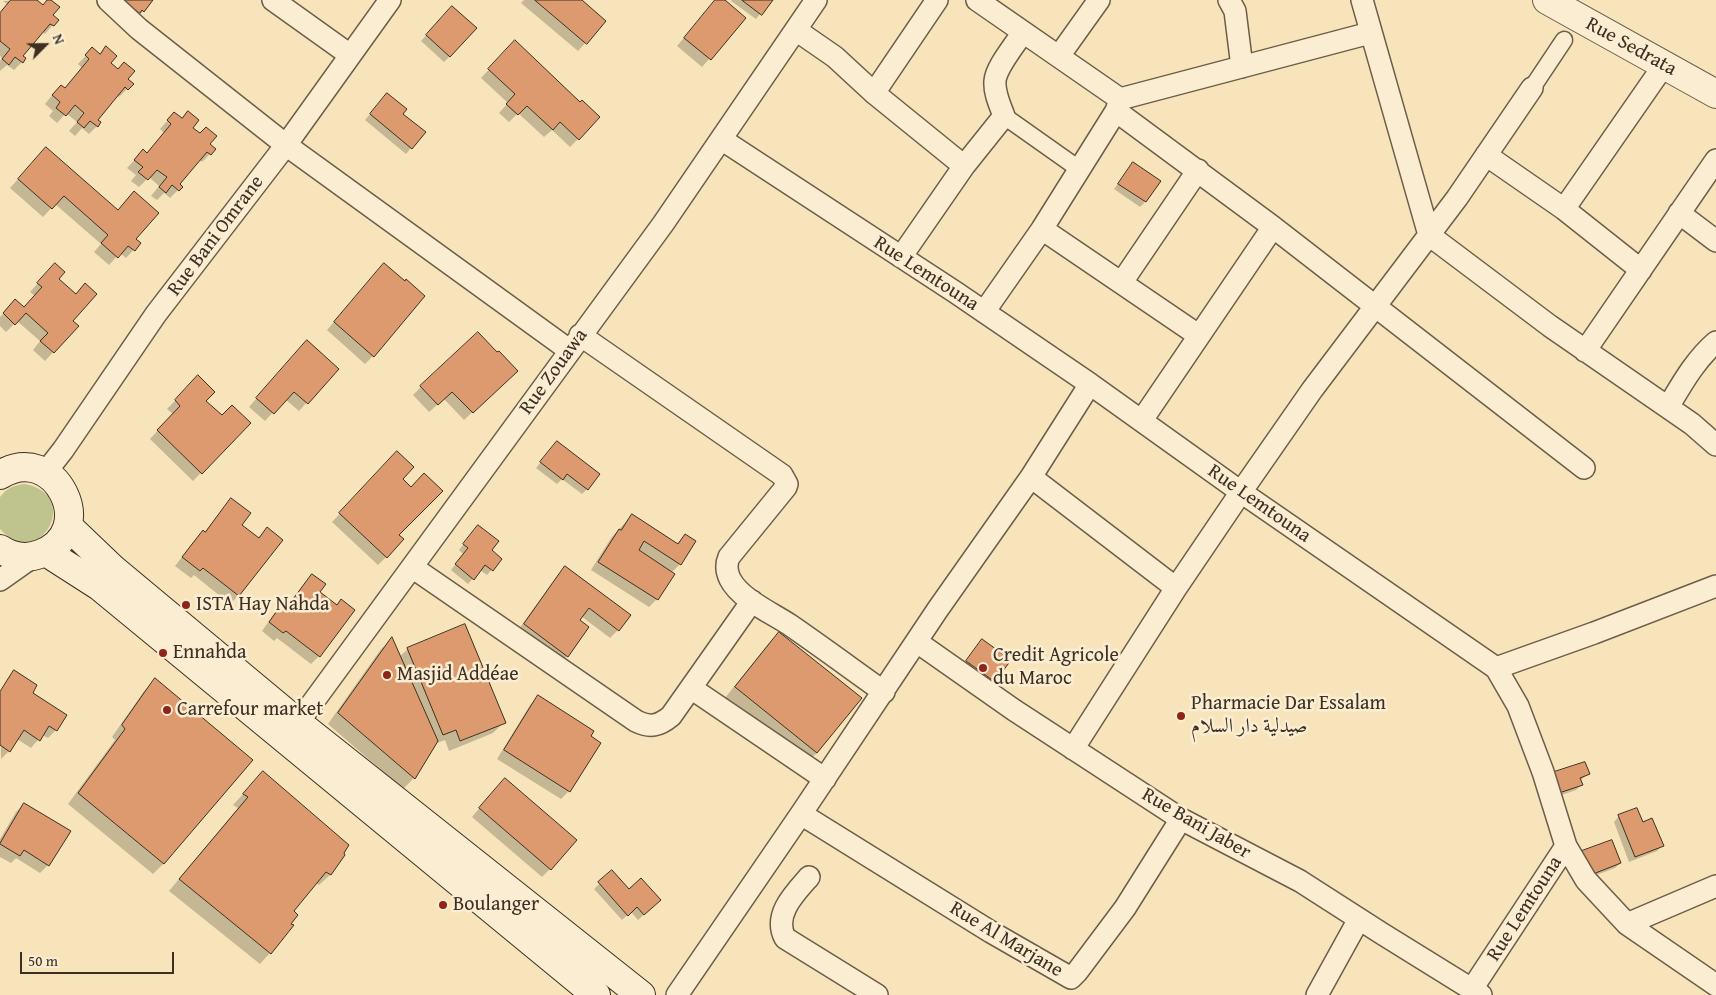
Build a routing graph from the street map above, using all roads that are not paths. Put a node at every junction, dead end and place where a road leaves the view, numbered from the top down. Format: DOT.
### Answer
graph roads {
  1 [pos="108,0"];
  2 [pos="273,0"];
  3 [pos="390,0"];
  4 [pos="816,0"];
  5 [pos="936,0"];
  6 [pos="977,0"];
  7 [pos="1099,0"];
  8 [pos="1229,0"];
  9 [pos="1362,0"];
  10 [pos="1547,0"];
  11 [pos="796,30"];
  12 [pos="1022,32"];
  13 [pos="1370,33"];
  14 [pos="1564,40"];
  15 [pos="350,55"];
  16 [pos="1059,56"];
  17 [pos="1664,65"];
  18 [pos="1242,67"];
  19 [pos="1532,88"];
  20 [pos="874,93"];
  21 [pos="1716,94"];
  22 [pos="1118,105"];
  23 [pos="1004,116"];
  24 [pos="720,139"];
  25 [pos="286,145"];
  26 [pos="1486,155"];
  27 [pos="1716,160"];
  28 [pos="964,166"];
  29 [pos="1079,169"];
  30 [pos="1198,170"];
  31 [pos="1564,209"];
  32 [pos="1679,214"];
  33 [pos="1042,228"];
  34 [pos="1273,228"];
  35 [pos="1429,235"];
  36 [pos="1716,241"];
  37 [pos="901,257"];
  38 [pos="1640,270"];
  39 [pos="1122,282"];
  40 [pos="1374,306"];
  41 [pos="984,312"];
  42 [pos="1198,335"];
  43 [pos="575,342"];
  44 [pos="1716,342"];
  45 [pos="1585,351"];
  46 [pos="1090,384"];
  47 [pos="1668,407"];
  48 [pos="1142,420"];
  49 [pos="1716,445"];
  50 [pos="1584,468"];
  51 [pos="2,472"];
  52 [pos="45,473"];
  53 [pos="1031,477"];
  54 [pos="1241,492"];
  55 [pos="68,526"];
  56 [pos="0,549"];
  57 [pos="40,554"];
  58 [pos="412,567"];
  59 [pos="0,580"];
  60 [pos="1716,586"];
  61 [pos="1176,588"];
  62 [pos="752,601"];
  63 [pos="917,642"];
  64 [pos="1496,668"];
  65 [pos="691,688"];
  66 [pos="884,692"];
  67 [pos="292,731"];
  68 [pos="1073,750"];
  69 [pos="825,779"];
  70 [pos="801,814"];
  71 [pos="1182,819"];
  72 [pos="1566,846"];
  73 [pos="809,877"];
  74 [pos="1716,886"];
  75 [pos="1358,919"];
  76 [pos="1627,924"];
  77 [pos="1716,985"];
  78 [pos="1477,992"];
  79 [pos="596,995"];
  80 [pos="641,995"];
  81 [pos="677,995"];
  82 [pos="877,995"];
  83 [pos="1317,995"];
  1 -- 25 [label="street"];
  2 -- 15 [label="street"];
  3 -- 15 [label="street, Rue Bani Omrane"];
  4 -- 11 [label="street, Rue Zouawa"];
  5 -- 20 [label="street"];
  6 -- 12 [label="street"];
  7 -- 16 [label="street"];
  8 -- 18 [label="street"];
  9 -- 13 [label="street"];
  10 -- 17 [label="main road, Rue Sedrata"];
  11 -- 20 [label="street"];
  11 -- 24 [label="street, Rue Zouawa"];
  12 -- 16 [label="street"];
  12 -- 23 [label="street"];
  13 -- 18 [label="street"];
  13 -- 35 [label="street"];
  14 -- 19 [label="street"];
  15 -- 25 [label="street, Rue Bani Omrane"];
  16 -- 22 [label="street"];
  17 -- 21 [label="main road, Rue Sedrata"];
  17 -- 31 [label="street"];
  18 -- 22 [label="street"];
  19 -- 26 [label="street"];
  20 -- 28 [label="street"];
  22 -- 29 [label="street"];
  22 -- 30 [label="street"];
  23 -- 28 [label="street"];
  23 -- 29 [label="street"];
  24 -- 37 [label="street, Rue Lemtouna"];
  24 -- 43 [label="street, Rue Zouawa"];
  25 -- 43 [label="street"];
  25 -- 52 [label="street, Rue Bani Omrane"];
  26 -- 31 [label="street"];
  26 -- 35 [label="street"];
  27 -- 32 [label="street"];
  28 -- 37 [label="street"];
  29 -- 33 [label="street"];
  30 -- 34 [label="street"];
  30 -- 39 [label="street"];
  31 -- 38 [label="street"];
  32 -- 36 [label="street"];
  32 -- 38 [label="street"];
  33 -- 39 [label="street"];
  33 -- 41 [label="street"];
  34 -- 40 [label="street"];
  34 -- 42 [label="street"];
  35 -- 40 [label="street"];
  35 -- 45 [label="street"];
  37 -- 41 [label="street, Rue Lemtouna"];
  38 -- 45 [label="street"];
  39 -- 42 [label="street"];
  40 -- 50 [label="street"];
  40 -- 54 [label="street"];
  41 -- 46 [label="street, Rue Lemtouna"];
  42 -- 48 [label="street"];
  43 -- 58 [label="street, Rue Zouawa"];
  43 -- 62 [label="street"];
  44 -- 47 [label="street"];
  45 -- 47 [label="street"];
  46 -- 48 [label="street, Rue Lemtouna"];
  46 -- 53 [label="street"];
  47 -- 49 [label="street"];
  48 -- 54 [label="street, Rue Lemtouna"];
  51 -- 52 [label="main road"];
  52 -- 55 [label="main road"];
  53 -- 61 [label="street"];
  53 -- 63 [label="street"];
  54 -- 61 [label="street"];
  54 -- 64 [label="street, Rue Lemtouna"];
  55 -- 57 [label="main road"];
  55 -- 67 [label="main road"];
  56 -- 57 [label="main road"];
  57 -- 59 [label="street"];
  57 -- 67 [label="main road"];
  58 -- 65 [label="street"];
  58 -- 67 [label="street, Rue Zouawa"];
  60 -- 64 [label="street"];
  61 -- 68 [label="street"];
  62 -- 65 [label="street"];
  62 -- 66 [label="street"];
  63 -- 66 [label="street"];
  63 -- 68 [label="street, Rue Bani Jaber"];
  64 -- 72 [label="street, Rue Lemtouna"];
  65 -- 69 [label="street"];
  66 -- 69 [label="street"];
  67 -- 79 [label="main road"];
  67 -- 80 [label="main road"];
  68 -- 71 [label="street, Rue Bani Jaber"];
  69 -- 70 [label="street"];
  70 -- 71 [label="street, Rue Al Marjane"];
  70 -- 81 [label="street"];
  71 -- 75 [label="street, Rue Bani Jaber"];
  72 -- 76 [label="street"];
  72 -- 78 [label="street, Rue Lemtouna"];
  73 -- 82 [label="street"];
  74 -- 76 [label="street"];
  75 -- 78 [label="street, Rue Bani Jaber"];
  75 -- 83 [label="street"];
  76 -- 77 [label="street"];
}
